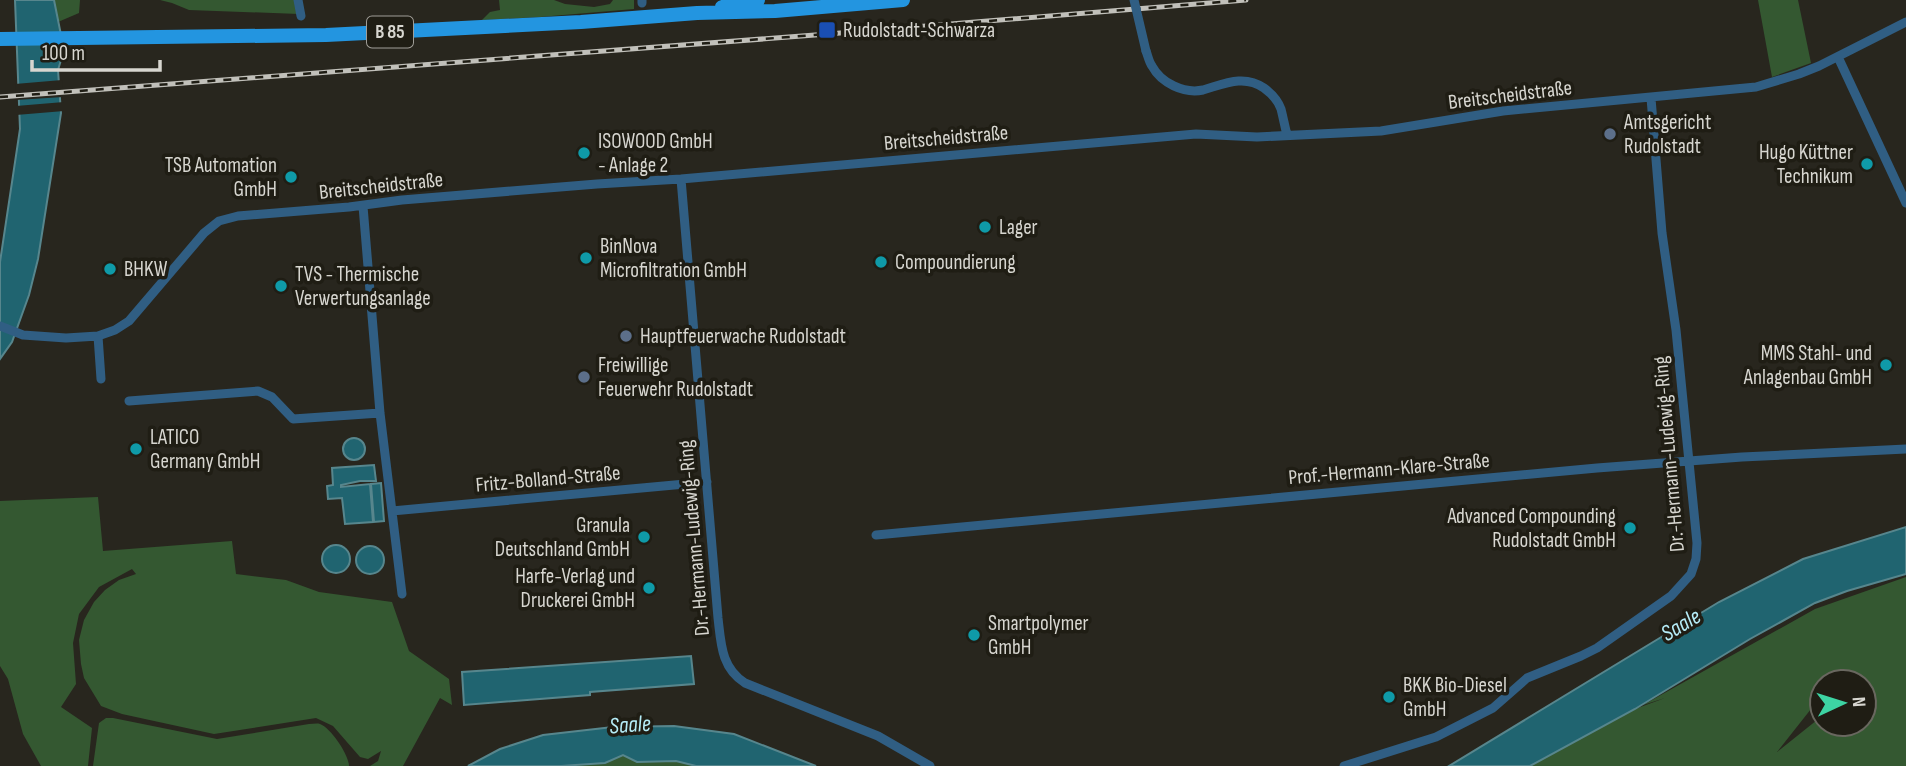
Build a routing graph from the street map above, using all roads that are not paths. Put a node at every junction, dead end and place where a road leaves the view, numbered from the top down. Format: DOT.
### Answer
graph roads {
  1 [pos="298,0"];
  2 [pos="758,0"];
  3 [pos="893,0"];
  4 [pos="1134,0"];
  5 [pos="697,13"];
  6 [pos="301,16"];
  7 [pos="1906,22"];
  8 [pos="0,39"];
  9 [pos="1838,57"];
  10 [pos="1651,98"];
  11 [pos="1287,135"];
  12 [pos="681,179"];
  13 [pos="1906,203"];
  14 [pos="363,206"];
  15 [pos="0,326"];
  16 [pos="98,336"];
  17 [pos="102,379"];
  18 [pos="129,401"];
  19 [pos="380,413"];
  20 [pos="1906,449"];
  21 [pos="1690,461"];
  22 [pos="707,482"];
  23 [pos="392,511"];
  24 [pos="876,535"];
  25 [pos="402,594"];
  26 [pos="930,766"];
  27 [pos="1344,766"];
  1 -- 6 [label="street"];
  2 -- 5 [label="main road, B 85"];
  3 -- 5 [label="main road, B 85"];
  4 -- 11 [label="street, bridge"];
  5 -- 8 [label="main road, B 85"];
  7 -- 9 [label="street, Breitscheidstraße"];
  9 -- 10 [label="street, Breitscheidstraße"];
  9 -- 13 [label="street"];
  10 -- 11 [label="street, Breitscheidstraße"];
  10 -- 21 [label="street, Dr.-Hermann-Ludewig-Ring"];
  11 -- 12 [label="street, Breitscheidstraße"];
  12 -- 14 [label="street, Breitscheidstraße"];
  12 -- 22 [label="street, Dr.-Hermann-Ludewig-Ring"];
  14 -- 16 [label="street, Breitscheidstraße"];
  14 -- 19 [label="street"];
  15 -- 16 [label="street, Breitscheidstraße"];
  16 -- 17 [label="street"];
  18 -- 19 [label="street"];
  19 -- 23 [label="street"];
  20 -- 21 [label="street, Prof.-Hermann-Klare-Straße"];
  21 -- 24 [label="street, Prof.-Hermann-Klare-Straße"];
  21 -- 27 [label="street, Dr.-Hermann-Ludewig-Ring"];
  22 -- 23 [label="street, Fritz-Bolland-Straße"];
  22 -- 26 [label="street, Dr.-Hermann-Ludewig-Ring"];
  23 -- 25 [label="street"];
}
